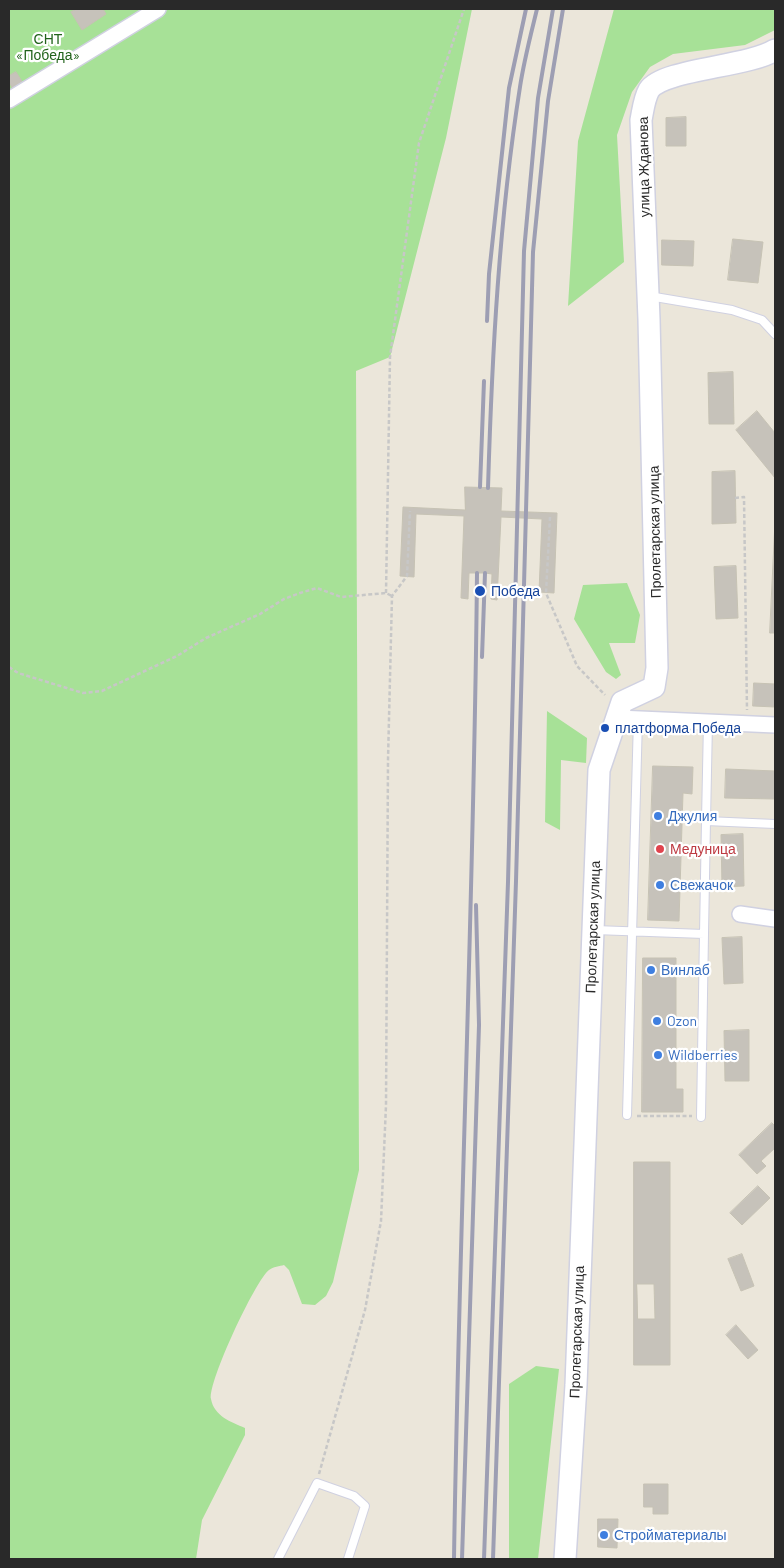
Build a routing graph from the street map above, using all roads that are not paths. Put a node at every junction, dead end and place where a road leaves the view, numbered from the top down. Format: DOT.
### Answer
graph roads {
  1 [pos="158,9"];
  2 [pos="775,50"];
  3 [pos="9,100"];
  4 [pos="648,296"];
  5 [pos="649,319"];
  6 [pos="775,334"];
  7 [pos="628,718"];
  8 [pos="708,722"];
  9 [pos="775,725"];
  10 [pos="706,822"];
  11 [pos="775,824"];
  12 [pos="740,914"];
  13 [pos="775,919"];
  14 [pos="593,930"];
  15 [pos="632,932"];
  16 [pos="704,934"];
  17 [pos="627,1115"];
  18 [pos="701,1117"];
  19 [pos="278,1559"];
  20 [pos="348,1559"];
  21 [pos="565,1559"];
  1 -- 3 [label="street"];
  2 -- 4 [label="main road, улица Жданова"];
  4 -- 5 [label="main road, улица Жданова"];
  4 -- 6 [label="lane"];
  5 -- 7 [label="main road, Пролетарская улица"];
  7 -- 8 [label="street"];
  7 -- 14 [label="main road, Пролетарская улица"];
  7 -- 15 [label="lane"];
  8 -- 9 [label="street"];
  8 -- 10 [label="lane"];
  10 -- 11 [label="lane"];
  10 -- 16 [label="lane"];
  12 -- 13 [label="street"];
  14 -- 15 [label="lane"];
  14 -- 21 [label="main road, Пролетарская улица"];
  15 -- 16 [label="lane"];
  15 -- 17 [label="lane"];
  16 -- 18 [label="lane"];
  19 -- 20 [label="lane"];
}
